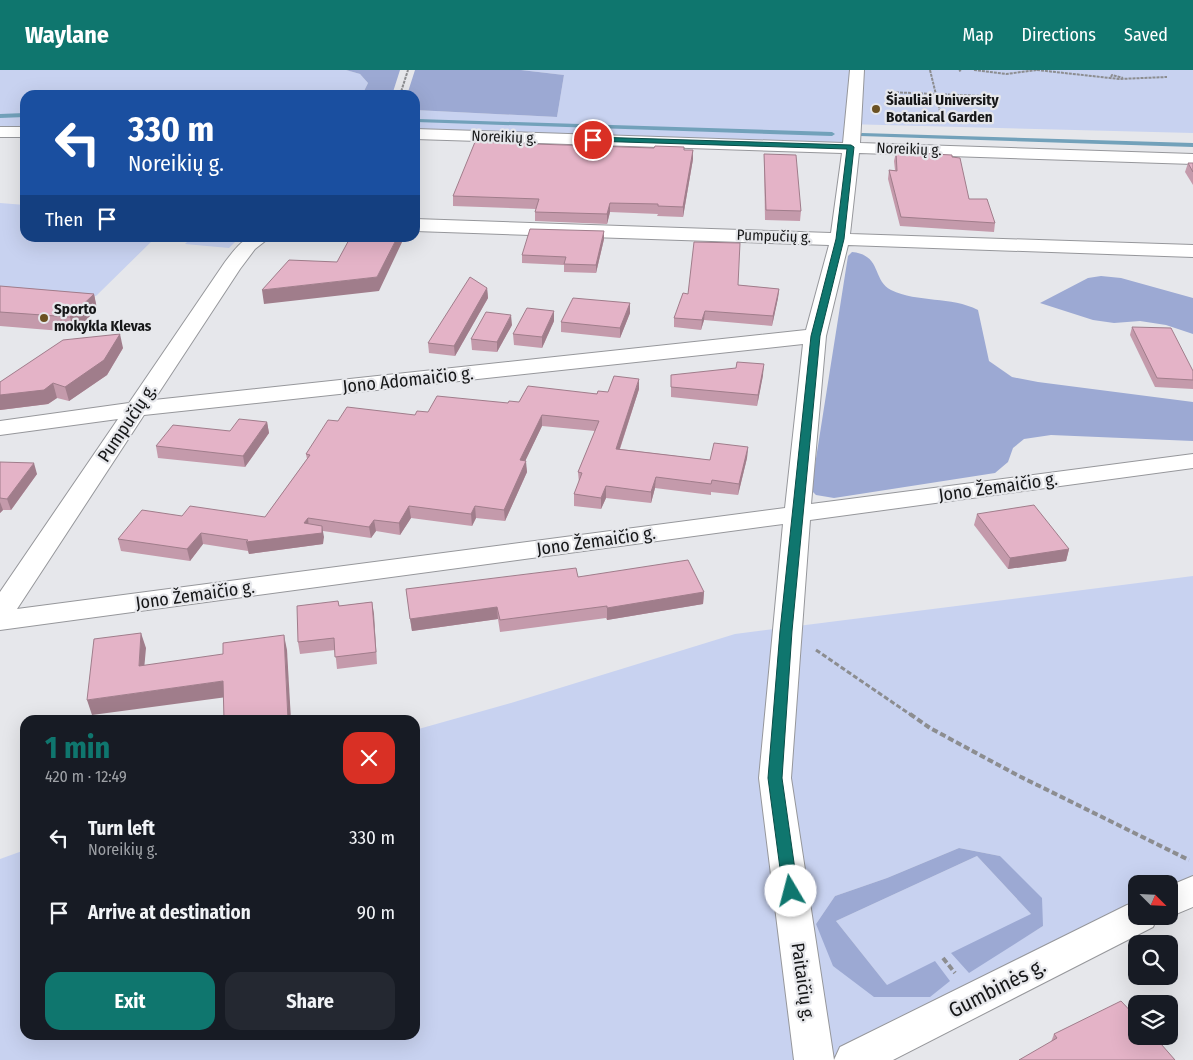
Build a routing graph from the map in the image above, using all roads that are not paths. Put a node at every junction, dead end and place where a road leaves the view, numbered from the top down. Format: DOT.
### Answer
graph roads {
  1 [pos="857,70"];
  2 [pos="0,132"];
  3 [pos="20,132"];
  4 [pos="420,134"];
  5 [pos="851,147"];
  6 [pos="1193,159"];
  7 [pos="420,225"];
  8 [pos="840,239"];
  9 [pos="253,242"];
  10 [pos="1193,251"];
  11 [pos="816,336"];
  12 [pos="137,409"];
  13 [pos="0,428"];
  14 [pos="1193,461"];
  15 [pos="797,514"];
  16 [pos="0,613"];
  17 [pos="0,621"];
  18 [pos="1193,890"];
  19 [pos="1178,898"];
  20 [pos="1128,922"];
  21 [pos="814,1060"];
  22 [pos="854,1060"];
  1 -- 5 [label="street, Paitaičių g."];
  2 -- 3 [label="street"];
  4 -- 5 [label="street, Noreikių g."];
  5 -- 6 [label="street, Noreikių g."];
  5 -- 8 [label="street, Paitaičių g."];
  7 -- 8 [label="street, Pumpučių g."];
  8 -- 10 [label="street, Pumpučių g."];
  8 -- 11 [label="street, Paitaičių g."];
  9 -- 12 [label="street, Pumpučių g."];
  11 -- 12 [label="street, Jono Adomaičio g."];
  11 -- 15 [label="street, Paitaičių g."];
  12 -- 13 [label="street, Jono Adomaičio g."];
  12 -- 16 [label="street, Pumpučių g."];
  14 -- 15 [label="street, Jono Žemaičio g."];
  15 -- 17 [label="street, Jono Žemaičio g."];
  15 -- 21 [label="street, Paitaičių g."];
  18 -- 19 [label="street"];
  20 -- 22 [label="street, Gumbinės g."];
}
